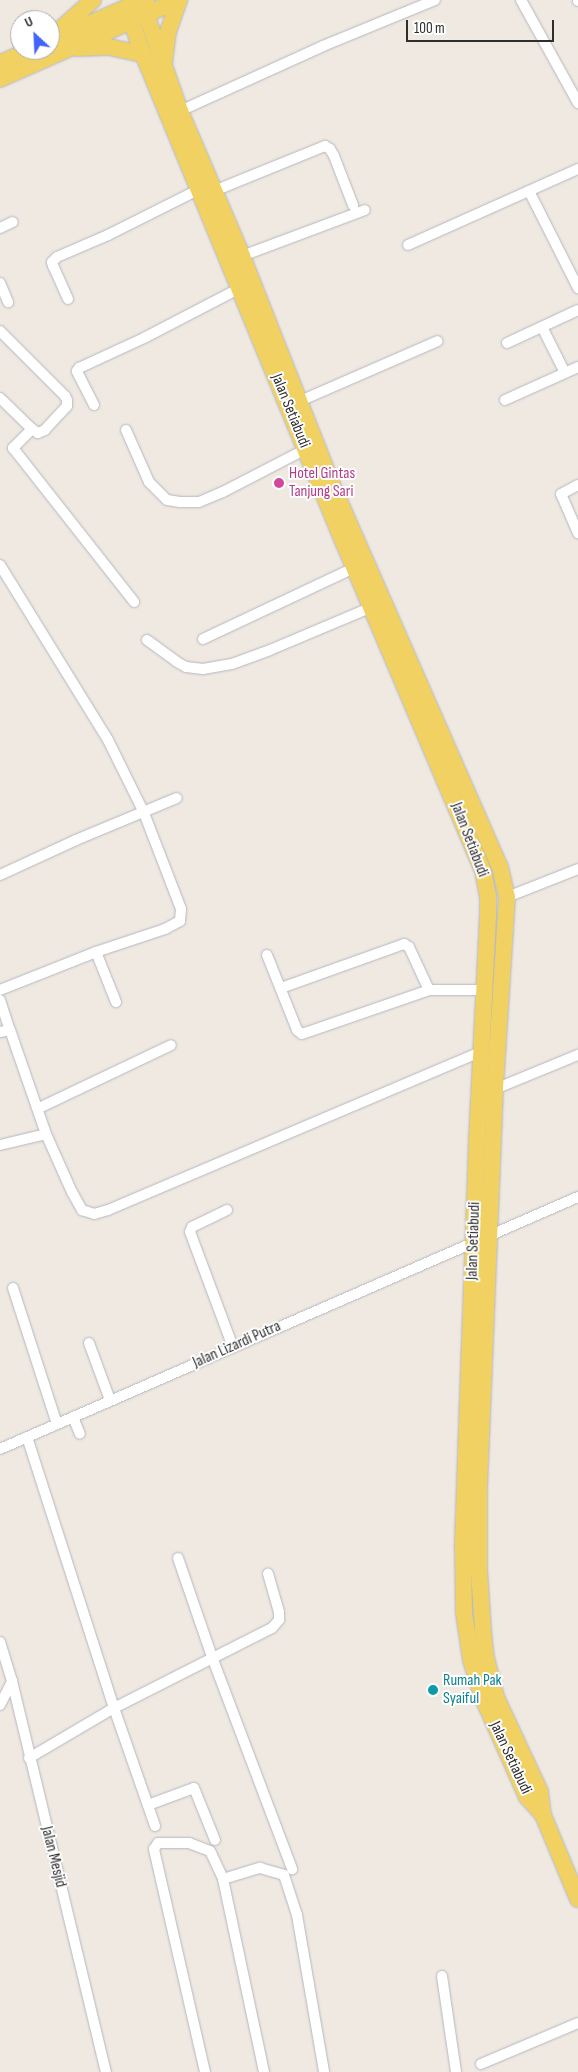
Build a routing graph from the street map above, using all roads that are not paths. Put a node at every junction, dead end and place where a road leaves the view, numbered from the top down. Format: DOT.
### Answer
graph roads {
  1 [pos="93,0"];
  2 [pos="179,0"];
  3 [pos="436,0"];
  4 [pos="521,0"];
  5 [pos="138,7"];
  6 [pos="60,31"];
  7 [pos="60,36"];
  8 [pos="68,48"];
  9 [pos="143,54"];
  10 [pos="164,66"];
  11 [pos="0,78"];
  12 [pos="578,103"];
  13 [pos="180,111"];
  14 [pos="578,169"];
  15 [pos="206,190"];
  16 [pos="530,191"];
  17 [pos="353,205"];
  18 [pos="365,210"];
  19 [pos="13,222"];
  20 [pos="0,228"];
  21 [pos="408,245"];
  22 [pos="242,256"];
  23 [pos="0,283"];
  24 [pos="240,288"];
  25 [pos="578,288"];
  26 [pos="68,299"];
  27 [pos="8,302"];
  28 [pos="578,310"];
  29 [pos="542,327"];
  30 [pos="0,332"];
  31 [pos="438,341"];
  32 [pos="507,343"];
  33 [pos="578,367"];
  34 [pos="564,373"];
  35 [pos="0,398"];
  36 [pos="505,400"];
  37 [pos="300,401"];
  38 [pos="94,405"];
  39 [pos="32,429"];
  40 [pos="126,430"];
  41 [pos="306,449"];
  42 [pos="578,485"];
  43 [pos="578,533"];
  44 [pos="0,565"];
  45 [pos="354,568"];
  46 [pos="134,602"];
  47 [pos="372,607"];
  48 [pos="203,639"];
  49 [pos="147,640"];
  50 [pos="177,798"];
  51 [pos="144,813"];
  52 [pos="578,868"];
  53 [pos="0,875"];
  54 [pos="507,897"];
  55 [pos="96,952"];
  56 [pos="267,955"];
  57 [pos="281,988"];
  58 [pos="0,990"];
  59 [pos="428,990"];
  60 [pos="485,990"];
  61 [pos="0,1000"];
  62 [pos="116,1002"];
  63 [pos="5,1031"];
  64 [pos="171,1045"];
  65 [pos="482,1052"];
  66 [pos="578,1054"];
  67 [pos="495,1089"];
  68 [pos="39,1108"];
  69 [pos="46,1134"];
  70 [pos="0,1145"];
  71 [pos="578,1197"];
  72 [pos="226,1210"];
  73 [pos="489,1234"];
  74 [pos="474,1241"];
  75 [pos="13,1288"];
  76 [pos="89,1343"];
  77 [pos="233,1346"];
  78 [pos="110,1400"];
  79 [pos="73,1417"];
  80 [pos="57,1424"];
  81 [pos="80,1434"];
  82 [pos="27,1437"];
  83 [pos="0,1449"];
  84 [pos="178,1558"];
  85 [pos="268,1574"];
  86 [pos="0,1642"];
  87 [pos="212,1657"];
  88 [pos="12,1681"];
  89 [pos="0,1705"];
  90 [pos="114,1708"];
  91 [pos="29,1758"];
  92 [pos="148,1805"];
  93 [pos="543,1816"];
  94 [pos="155,1826"];
  95 [pos="214,1840"];
  96 [pos="292,1868"];
  97 [pos="223,1880"];
  98 [pos="578,1899"];
  99 [pos="442,1976"];
  100 [pos="578,2023"];
  101 [pos="481,2064"];
  102 [pos="106,2072"];
  103 [pos="205,2072"];
  104 [pos="264,2072"];
  105 [pos="324,2072"];
  106 [pos="456,2072"];
  1 -- 6 [label="main road"];
  2 -- 5 [label="main road"];
  2 -- 10 [label="main road"];
  3 -- 13 [label="street"];
  4 -- 12 [label="street"];
  5 -- 7 [label="main road"];
  5 -- 8 [label="main road"];
  5 -- 9 [label="main road, Jalan Setiabudi"];
  5 -- 10 [label="main road, Jalan Setiabudi"];
  8 -- 9 [label="main road"];
  8 -- 11 [label="main road"];
  9 -- 15 [label="main road, Jalan Setiabudi"];
  10 -- 13 [label="main road, Jalan Setiabudi"];
  13 -- 15 [label="main road, Jalan Setiabudi"];
  14 -- 16 [label="street"];
  15 -- 17 [label="street"];
  15 -- 22 [label="main road, Jalan Setiabudi"];
  15 -- 24 [label="main road, Jalan Setiabudi"];
  15 -- 26 [label="street"];
  16 -- 21 [label="street"];
  16 -- 25 [label="street"];
  18 -- 22 [label="street"];
  19 -- 20 [label="street"];
  22 -- 37 [label="main road, Jalan Setiabudi"];
  23 -- 27 [label="street"];
  24 -- 38 [label="street"];
  24 -- 41 [label="main road, Jalan Setiabudi"];
  28 -- 29 [label="street"];
  29 -- 32 [label="street"];
  29 -- 34 [label="street"];
  30 -- 39 [label="street"];
  31 -- 37 [label="street"];
  33 -- 34 [label="street"];
  34 -- 36 [label="street"];
  35 -- 39 [label="street"];
  37 -- 54 [label="main road, Jalan Setiabudi"];
  39 -- 46 [label="street"];
  40 -- 41 [label="street"];
  41 -- 45 [label="main road, Jalan Setiabudi"];
  42 -- 43 [label="street"];
  44 -- 51 [label="street"];
  45 -- 47 [label="main road, Jalan Setiabudi"];
  45 -- 48 [label="street"];
  47 -- 49 [label="street"];
  47 -- 60 [label="main road, Jalan Setiabudi"];
  50 -- 51 [label="street"];
  51 -- 53 [label="street"];
  51 -- 55 [label="street"];
  52 -- 54 [label="street"];
  54 -- 67 [label="main road, Jalan Setiabudi"];
  55 -- 58 [label="street"];
  55 -- 62 [label="street"];
  56 -- 57 [label="street"];
  57 -- 59 [label="street"];
  57 -- 59 [label="street"];
  59 -- 60 [label="street"];
  60 -- 65 [label="main road, Jalan Setiabudi"];
  61 -- 63 [label="street"];
  63 -- 68 [label="street"];
  64 -- 68 [label="street"];
  65 -- 69 [label="street"];
  65 -- 74 [label="main road, Jalan Setiabudi"];
  66 -- 67 [label="street"];
  67 -- 73 [label="main road, Jalan Setiabudi"];
  68 -- 69 [label="street"];
  69 -- 70 [label="street"];
  71 -- 73 [label="street, Jalan Lizardi Putra"];
  72 -- 77 [label="street"];
  73 -- 74 [label="street, Jalan Lizardi Putra"];
  73 -- 93 [label="main road, Jalan Setiabudi"];
  74 -- 77 [label="street, Jalan Lizardi Putra"];
  74 -- 93 [label="main road, Jalan Setiabudi"];
  75 -- 80 [label="street"];
  76 -- 78 [label="street"];
  77 -- 78 [label="street, Jalan Lizardi Putra"];
  78 -- 79 [label="street, Jalan Lizardi Putra"];
  79 -- 80 [label="street, Jalan Lizardi Putra"];
  79 -- 81 [label="street"];
  80 -- 82 [label="street, Jalan Lizardi Putra"];
  82 -- 83 [label="street, Jalan Lizardi Putra"];
  82 -- 90 [label="street"];
  84 -- 87 [label="street"];
  85 -- 87 [label="street"];
  86 -- 88 [label="street, Jalan Mesjid"];
  87 -- 90 [label="street"];
  87 -- 96 [label="street"];
  88 -- 89 [label="street"];
  88 -- 91 [label="street, Jalan Mesjid"];
  90 -- 91 [label="street"];
  90 -- 92 [label="street"];
  91 -- 102 [label="street, Jalan Mesjid"];
  92 -- 94 [label="street"];
  92 -- 95 [label="street"];
  93 -- 98 [label="main road, Jalan Setiabudi"];
  97 -- 103 [label="street"];
  97 -- 104 [label="street"];
  97 -- 105 [label="street"];
  99 -- 106 [label="street"];
  100 -- 101 [label="street"];
}
